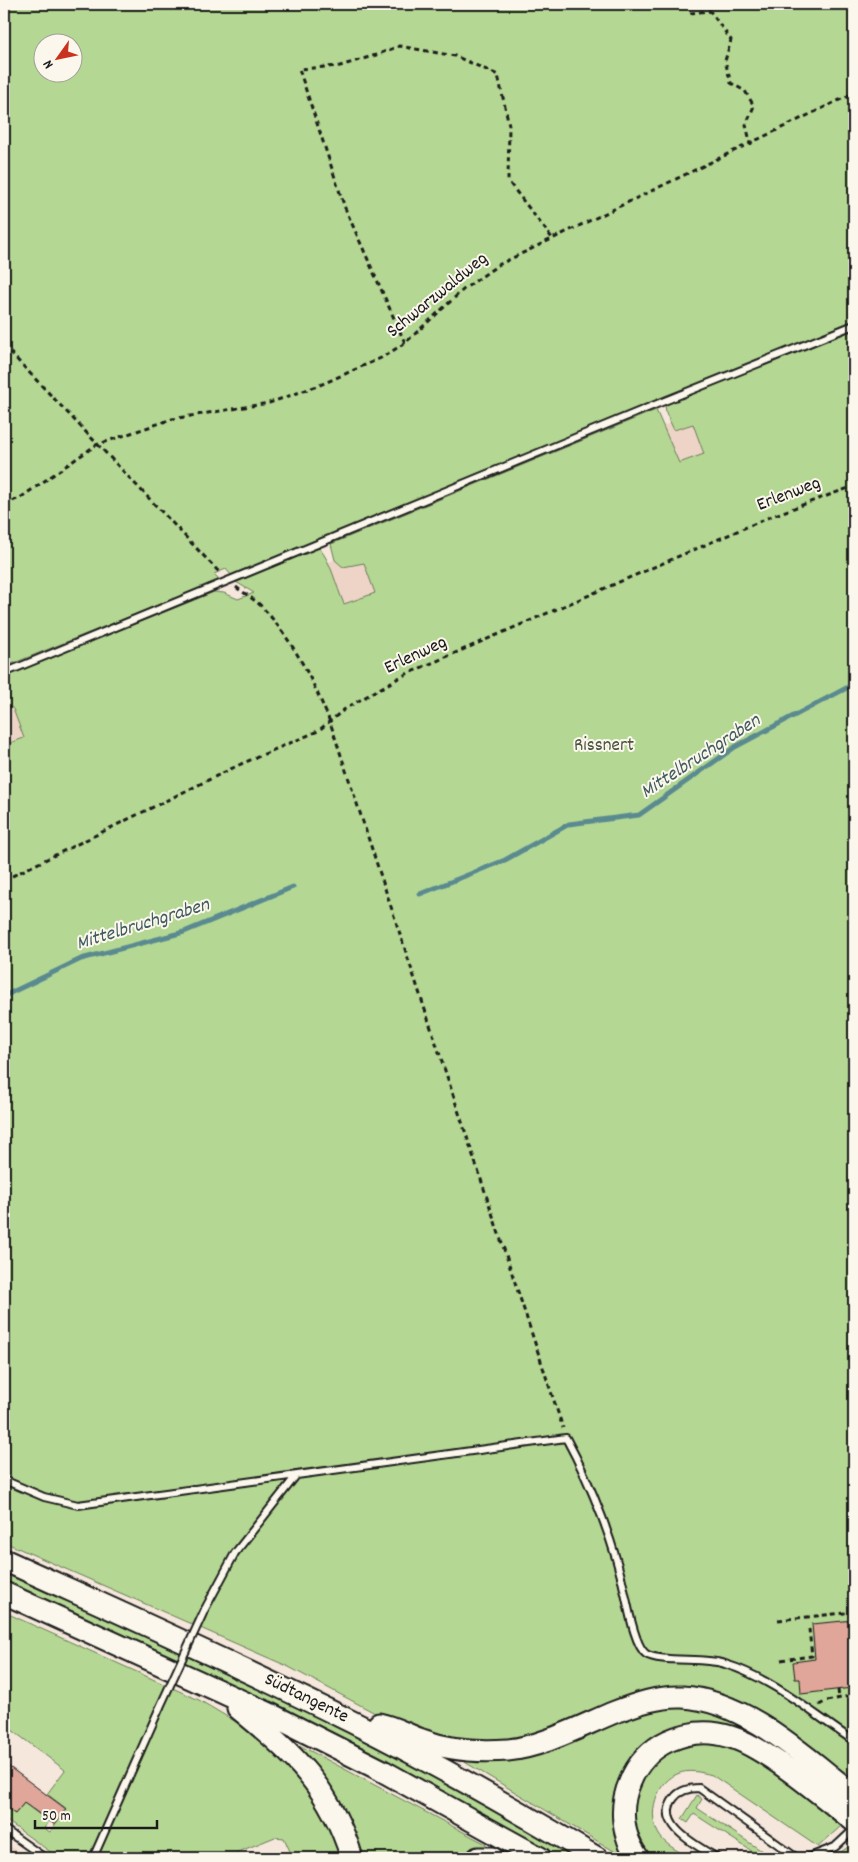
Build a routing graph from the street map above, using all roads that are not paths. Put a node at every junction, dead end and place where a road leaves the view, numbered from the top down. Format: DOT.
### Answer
graph roads {
  1 [pos="854,325"];
  2 [pos="4,673"];
  3 [pos="295,1477"];
  4 [pos="4,1480"];
  5 [pos="4,1560"];
  6 [pos="4,1593"];
  7 [pos="216,1690"];
  8 [pos="341,1716"];
  9 [pos="854,1741"];
  10 [pos="854,1794"];
  11 [pos="851,1823"];
  12 [pos="4,1828"];
  13 [pos="45,1858"];
  14 [pos="93,1858"];
  15 [pos="352,1858"];
  16 [pos="478,1858"];
  17 [pos="492,1858"];
  18 [pos="540,1858"];
  19 [pos="598,1858"];
  20 [pos="638,1858"];
  21 [pos="717,1858"];
  22 [pos="797,1858"];
  23 [pos="807,1858"];
  1 -- 2 [label="lane"];
  3 -- 4 [label="lane"];
  3 -- 9 [label="lane"];
  3 -- 14 [label="lane, bridge"];
  5 -- 8 [label="highway, Südtangente"];
  6 -- 7 [label="highway, Südtangente"];
  7 -- 15 [label="highway"];
  7 -- 18 [label="highway, Südtangente"];
  8 -- 10 [label="highway"];
  8 -- 19 [label="highway, Südtangente"];
  11 -- 20 [label="highway"];
  11 -- 23 [label="lane"];
  12 -- 13 [label="lane"];
  16 -- 17 [label="highway"];
  21 -- 22 [label="lane"];
}
